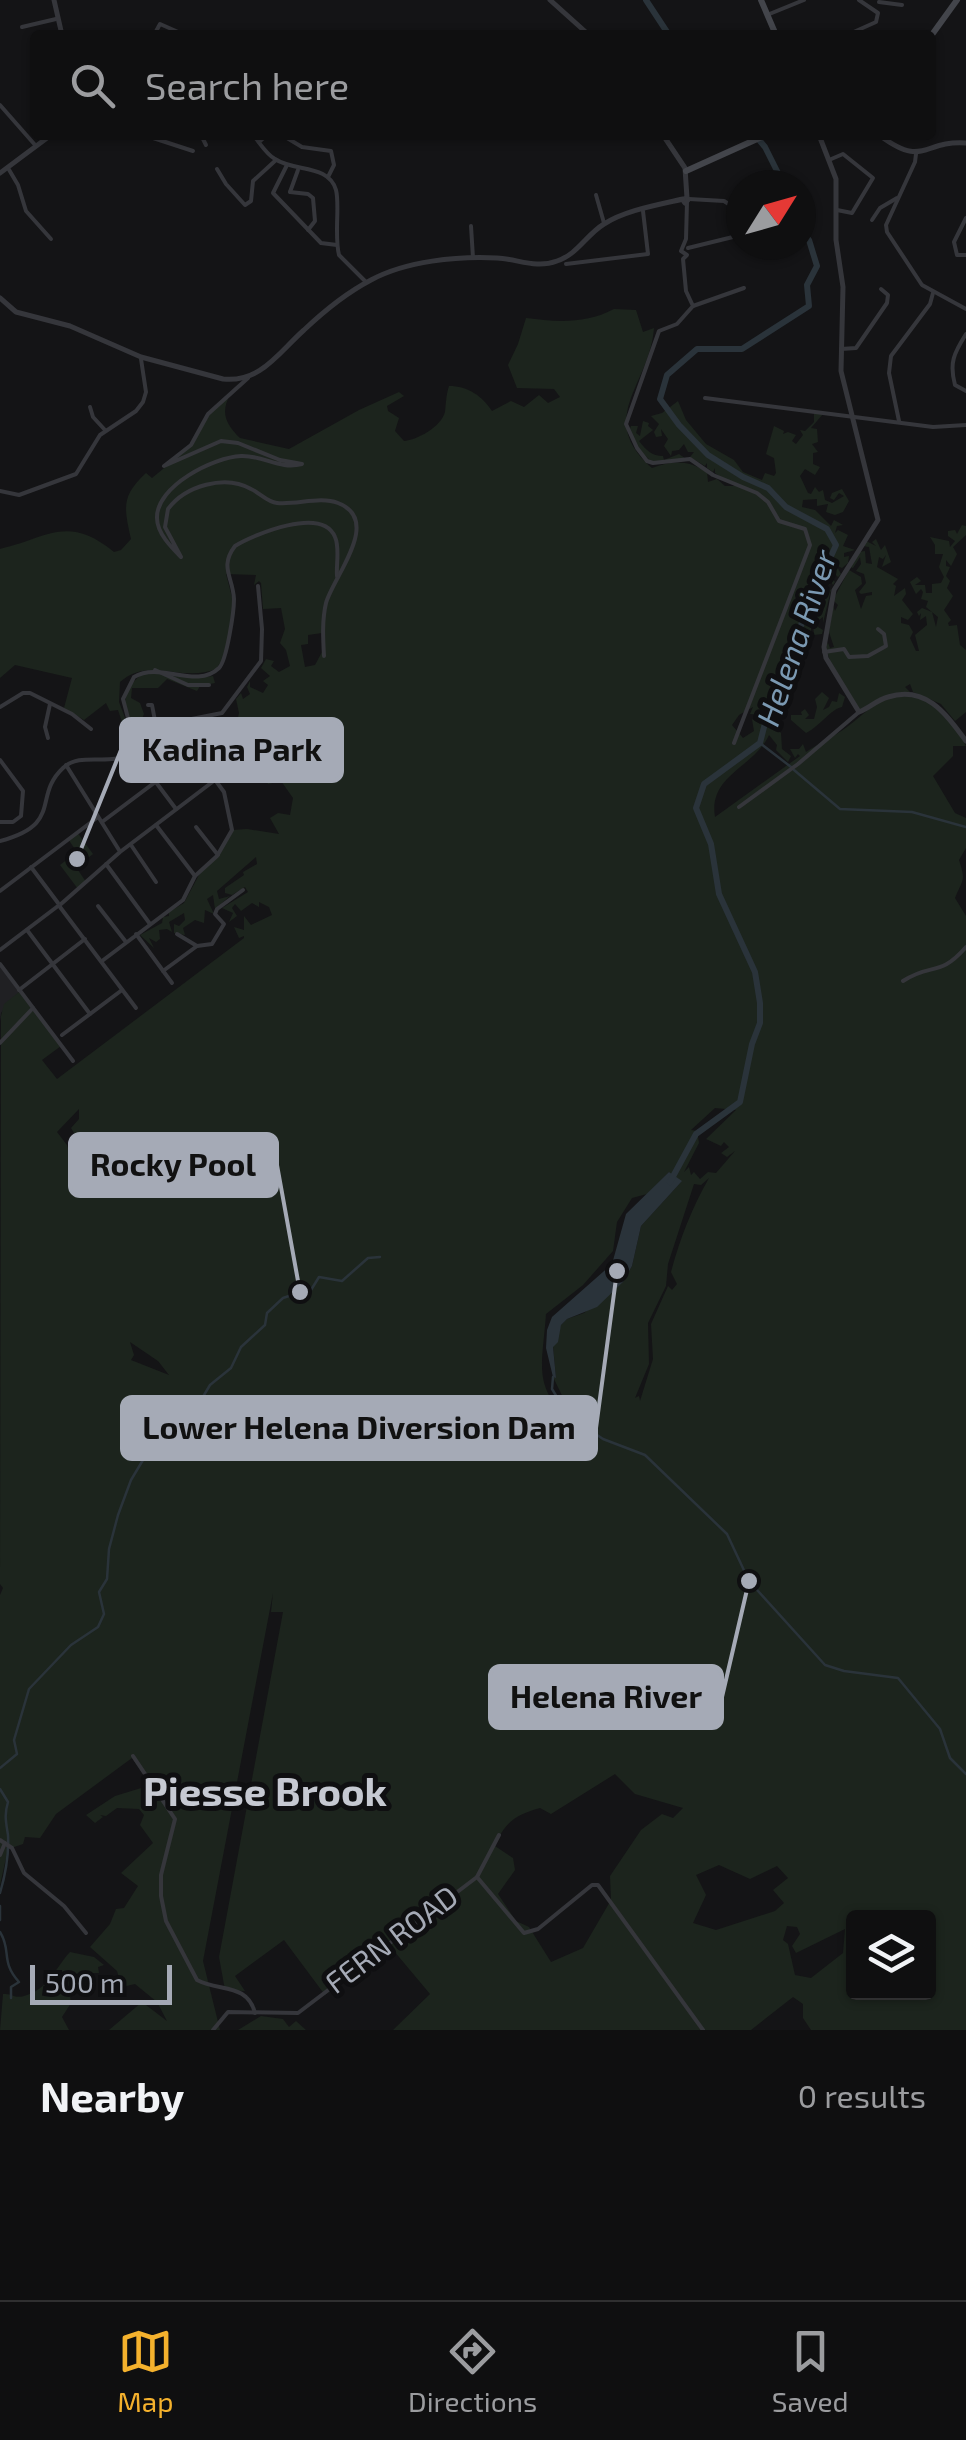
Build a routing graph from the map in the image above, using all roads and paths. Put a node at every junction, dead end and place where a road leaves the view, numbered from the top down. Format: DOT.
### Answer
graph roads {
  1 [pos="54,0"];
  2 [pos="550,0"];
  3 [pos="761,0"];
  4 [pos="804,0"];
  5 [pos="860,0"];
  6 [pos="958,0"];
  7 [pos="879,1"];
  8 [pos="902,5"];
  9 [pos="878,13"];
  10 [pos="768,15"];
  11 [pos="58,18"];
  12 [pos="22,27"];
  13 [pos="61,30"];
  14 [pos="583,30"];
  15 [pos="774,30"];
  16 [pos="858,30"];
  17 [pos="936,30"];
  18 [pos="0,106"];
  19 [pos="30,139"];
  20 [pos="31,140"];
  21 [pos="44,140"];
  22 [pos="162,140"];
  23 [pos="204,140"];
  24 [pos="261,140"];
  25 [pos="290,140"];
  26 [pos="667,140"];
  27 [pos="754,140"];
  28 [pos="821,140"];
  29 [pos="885,140"];
  30 [pos="259,142"];
  31 [pos="966,143"];
  32 [pos="206,145"];
  33 [pos="36,146"];
  34 [pos="193,151"];
  35 [pos="916,154"];
  36 [pos="276,160"];
  37 [pos="829,160"];
  38 [pos="287,165"];
  39 [pos="8,167"];
  40 [pos="687,167"];
  41 [pos="218,168"];
  42 [pos="298,170"];
  43 [pos="0,173"];
  44 [pos="328,177"];
  45 [pos="290,192"];
  46 [pos="596,195"];
  47 [pos="901,196"];
  48 [pos="280,201"];
  49 [pos="685,201"];
  50 [pos="726,201"];
  51 [pos="643,210"];
  52 [pos="837,210"];
  53 [pos="966,218"];
  54 [pos="872,220"];
  55 [pos="604,224"];
  56 [pos="471,226"];
  57 [pos="308,230"];
  58 [pos="51,239"];
  59 [pos="726,239"];
  60 [pos="337,245"];
  61 [pos="688,248"];
  62 [pos="966,255"];
  63 [pos="473,258"];
  64 [pos="566,264"];
  65 [pos="366,282"];
  66 [pos="744,288"];
  67 [pos="881,289"];
  68 [pos="933,293"];
  69 [pos="0,298"];
  70 [pos="693,306"];
  71 [pos="966,308"];
  72 [pos="966,334"];
  73 [pos="841,348"];
  74 [pos="141,357"];
  75 [pos="248,377"];
  76 [pos="966,391"];
  77 [pos="705,398"];
  78 [pos="90,407"];
  79 [pos="850,414"];
  80 [pos="899,421"];
  81 [pos="966,424"];
  82 [pos="105,430"];
  83 [pos="0,491"];
  84 [pos="337,576"];
  85 [pos="258,586"];
  86 [pos="878,629"];
  87 [pos="824,652"];
  88 [pos="324,656"];
  89 [pos="155,670"];
  90 [pos="210,686"];
  91 [pos="50,703"];
  92 [pos="148,704"];
  93 [pos="0,707"];
  94 [pos="860,712"];
  95 [pos="174,724"];
  96 [pos="91,730"];
  97 [pos="48,738"];
  98 [pos="966,741"];
  99 [pos="734,743"];
  100 [pos="195,752"];
  101 [pos="0,760"];
  102 [pos="66,765"];
  103 [pos="143,765"];
  104 [pos="216,780"];
  105 [pos="156,782"];
  106 [pos="739,807"];
  107 [pos="176,810"];
  108 [pos="100,819"];
  109 [pos="0,822"];
  110 [pos="156,825"];
  111 [pos="196,827"];
  112 [pos="0,841"];
  113 [pos="131,844"];
  114 [pos="120,852"];
  115 [pos="218,854"];
  116 [pos="106,864"];
  117 [pos="31,867"];
  118 [pos="195,876"];
  119 [pos="156,882"];
  120 [pos="244,890"];
  121 [pos="0,891"];
  122 [pos="59,905"];
  123 [pos="98,906"];
  124 [pos="150,924"];
  125 [pos="27,930"];
  126 [pos="136,934"];
  127 [pos="177,934"];
  128 [pos="85,939"];
  129 [pos="126,942"];
  130 [pos="197,946"];
  131 [pos="966,947"];
  132 [pos="0,950"];
  133 [pos="102,961"];
  134 [pos="0,964"];
  135 [pos="52,964"];
  136 [pos="163,971"];
  137 [pos="904,980"];
  138 [pos="172,983"];
  139 [pos="19,990"];
  140 [pos="122,990"];
  141 [pos="34,1008"];
  142 [pos="136,1008"];
  143 [pos="90,1014"];
  144 [pos="62,1036"];
  145 [pos="0,1043"];
  146 [pos="73,1061"];
  147 [pos="133,1756"];
  148 [pos="499,1835"];
  149 [pos="2,1841"];
  150 [pos="0,1855"];
  151 [pos="476,1877"];
  152 [pos="86,1932"];
  153 [pos="256,2013"];
  154 [pos="214,2030"];
  155 [pos="702,2030"];
  1 -- 11 [label="street"];
  2 -- 14 [label="street"];
  3 -- 10 [label="main road"];
  4 -- 10 [label="street"];
  5 -- 9 [label="street"];
  6 -- 17 [label="main road"];
  7 -- 8 [label="street"];
  7 -- 9 [label="street"];
  9 -- 16 [label="street"];
  10 -- 15 [label="main road"];
  11 -- 12 [label="street"];
  11 -- 13 [label="street"];
  18 -- 19 [label="street"];
  20 -- 33 [label="street"];
  21 -- 33 [label="street"];
  22 -- 34 [label="street"];
  23 -- 32 [label="street"];
  24 -- 30 [label="street"];
  25 -- 44 [label="street"];
  26 -- 40 [label="street"];
  27 -- 40 [label="main road"];
  28 -- 37 [label="street"];
  29 -- 35 [label="street"];
  30 -- 36 [label="street"];
  31 -- 35 [label="street"];
  33 -- 39 [label="street"];
  35 -- 47 [label="street"];
  36 -- 38 [label="street"];
  36 -- 41 [label="street"];
  37 -- 52 [label="street"];
  37 -- 52 [label="street"];
  38 -- 42 [label="street"];
  38 -- 48 [label="street"];
  39 -- 43 [label="street"];
  39 -- 58 [label="street"];
  40 -- 49 [label="street"];
  42 -- 44 [label="street"];
  42 -- 45 [label="street"];
  44 -- 60 [label="street"];
  45 -- 48 [label="street"];
  45 -- 57 [label="street"];
  46 -- 55 [label="street"];
  47 -- 54 [label="street"];
  47 -- 68 [label="street"];
  48 -- 57 [label="street"];
  49 -- 50 [label="street"];
  49 -- 51 [label="street"];
  49 -- 70 [label="street"];
  51 -- 55 [label="street"];
  51 -- 64 [label="street"];
  52 -- 73 [label="street"];
  53 -- 62 [label="street"];
  55 -- 63 [label="street"];
  56 -- 63 [label="street"];
  57 -- 60 [label="street"];
  59 -- 61 [label="street"];
  60 -- 65 [label="street"];
  63 -- 65 [label="street"];
  65 -- 75 [label="street"];
  66 -- 70 [label="street"];
  67 -- 73 [label="street"];
  68 -- 71 [label="street"];
  68 -- 80 [label="street"];
  69 -- 74 [label="street"];
  70 -- 99 [label="street"];
  72 -- 76 [label="street"];
  73 -- 79 [label="street"];
  74 -- 75 [label="street"];
  74 -- 82 [label="street"];
  75 -- 84 [label="street"];
  77 -- 79 [label="street"];
  78 -- 82 [label="street"];
  79 -- 80 [label="street"];
  79 -- 87 [label="street"];
  80 -- 81 [label="street"];
  82 -- 83 [label="street"];
  84 -- 88 [label="street"];
  84 -- 89 [label="street"];
  85 -- 95 [label="street"];
  86 -- 87 [label="street"];
  87 -- 94 [label="street"];
  89 -- 90 [label="street"];
  89 -- 102 [label="street"];
  91 -- 93 [label="street"];
  91 -- 96 [label="street"];
  91 -- 97 [label="street"];
  92 -- 95 [label="street"];
  94 -- 98 [label="street"];
  94 -- 106 [label="street"];
  95 -- 100 [label="street"];
  100 -- 104 [label="street"];
  100 -- 105 [label="street"];
  101 -- 109 [label="street"];
  102 -- 108 [label="street"];
  102 -- 112 [label="street"];
  103 -- 105 [label="street"];
  104 -- 107 [label="street"];
  104 -- 115 [label="street"];
  105 -- 107 [label="street"];
  105 -- 108 [label="street"];
  107 -- 110 [label="street"];
  108 -- 114 [label="street"];
  108 -- 117 [label="street"];
  110 -- 113 [label="street"];
  110 -- 118 [label="street"];
  111 -- 115 [label="street"];
  113 -- 114 [label="street"];
  113 -- 119 [label="street"];
  114 -- 116 [label="street"];
  115 -- 118 [label="street"];
  116 -- 122 [label="street"];
  116 -- 124 [label="street"];
  117 -- 121 [label="street"];
  117 -- 122 [label="street"];
  118 -- 124 [label="street"];
  120 -- 130 [label="street"];
  122 -- 125 [label="street"];
  122 -- 128 [label="street"];
  123 -- 129 [label="street"];
  124 -- 126 [label="street"];
  125 -- 132 [label="street"];
  125 -- 135 [label="street"];
  126 -- 129 [label="street"];
  126 -- 136 [label="street"];
  127 -- 130 [label="street"];
  128 -- 133 [label="street"];
  128 -- 135 [label="street"];
  129 -- 133 [label="street"];
  130 -- 136 [label="street"];
  131 -- 137 [label="street"];
  133 -- 140 [label="street"];
  134 -- 139 [label="street"];
  135 -- 139 [label="street"];
  135 -- 143 [label="street"];
  136 -- 138 [label="street"];
  139 -- 141 [label="street"];
  140 -- 142 [label="street"];
  140 -- 143 [label="street"];
  141 -- 145 [label="street"];
  141 -- 146 [label="street"];
  143 -- 144 [label="street"];
  147 -- 153 [label="street"];
  148 -- 151 [label="street, FERN ROAD"];
  149 -- 150 [label="street"];
  149 -- 152 [label="street"];
  151 -- 153 [label="street, FERN ROAD"];
  151 -- 155 [label="street"];
  153 -- 154 [label="street, FERN ROAD"];
}
